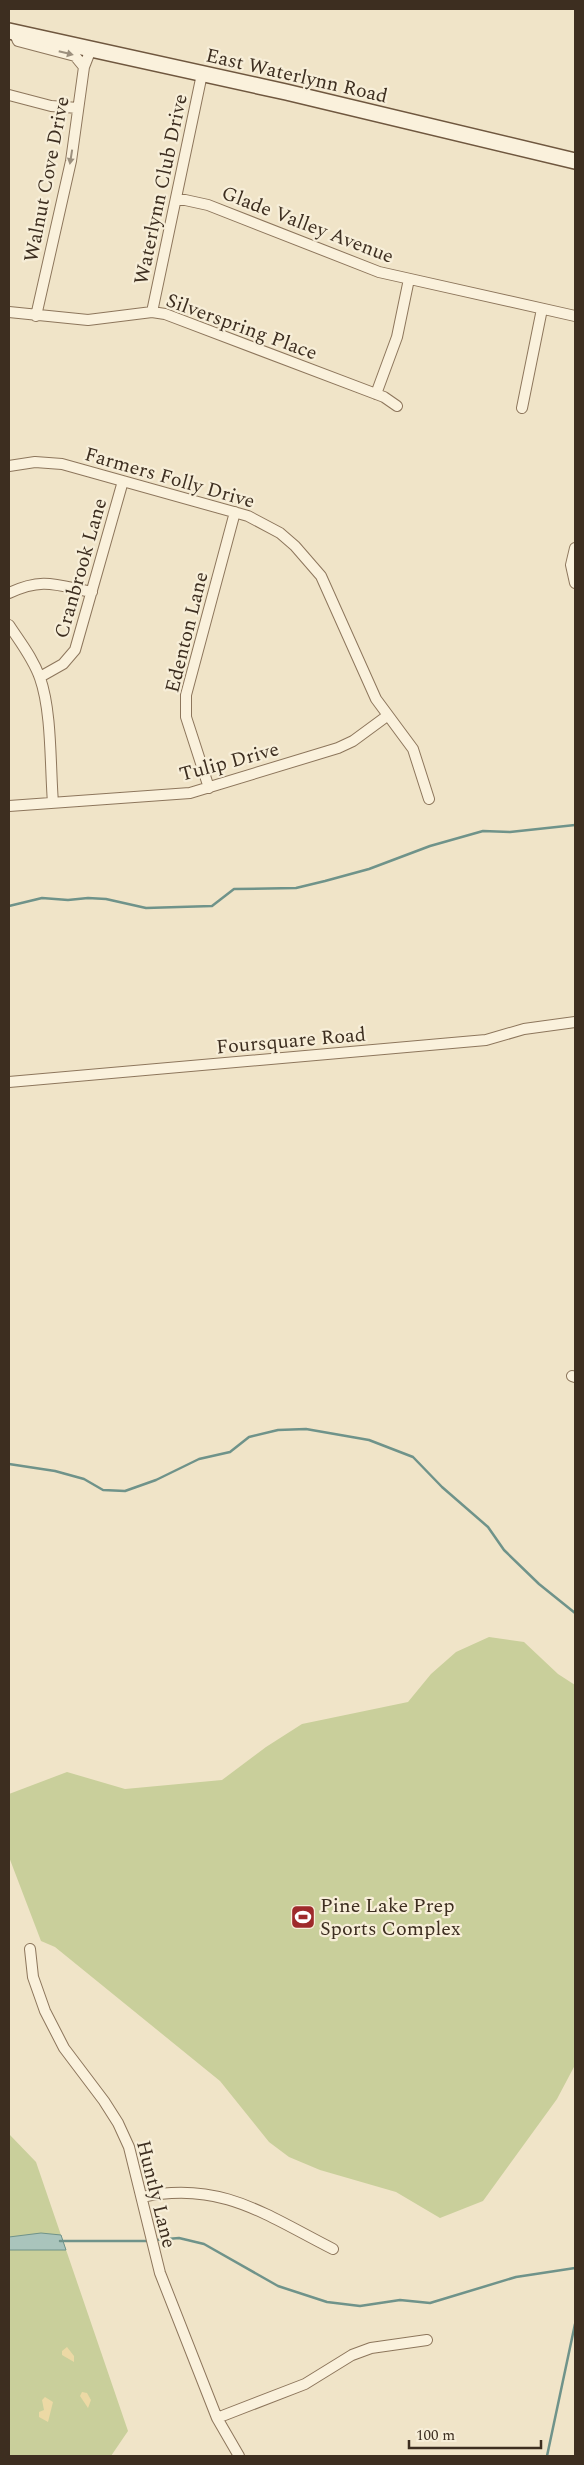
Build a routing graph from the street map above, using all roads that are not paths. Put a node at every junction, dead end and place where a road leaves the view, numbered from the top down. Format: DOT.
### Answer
graph roads {
  1 [pos="11,31"];
  2 [pos="91,49"];
  3 [pos="84,67"];
  4 [pos="202,74"];
  5 [pos="9,95"];
  6 [pos="78,108"];
  7 [pos="575,161"];
  8 [pos="176,198"];
  9 [pos="409,278"];
  10 [pos="542,309"];
  11 [pos="9,312"];
  12 [pos="152,312"];
  13 [pos="36,316"];
  14 [pos="575,316"];
  15 [pos="376,394"];
  16 [pos="397,406"];
  17 [pos="522,408"];
  18 [pos="9,466"];
  19 [pos="122,481"];
  20 [pos="235,512"];
  21 [pos="575,548"];
  22 [pos="575,583"];
  23 [pos="92,592"];
  24 [pos="9,593"];
  25 [pos="9,625"];
  26 [pos="40,677"];
  27 [pos="387,716"];
  28 [pos="208,788"];
  29 [pos="429,798"];
  30 [pos="53,803"];
  31 [pos="9,806"];
  32 [pos="575,1022"];
  33 [pos="9,1082"];
  34 [pos="30,1949"];
  35 [pos="142,2197"];
  36 [pos="333,2249"];
  37 [pos="427,2340"];
  38 [pos="217,2418"];
  39 [pos="239,2456"];
  1 -- 2 [label="street, East Waterlynn Road"];
  1 -- 3 [label="street, one-way"];
  2 -- 3 [label="street, Walnut Cove Drive"];
  2 -- 4 [label="street, East Waterlynn Road"];
  3 -- 6 [label="street, Walnut Cove Drive"];
  4 -- 7 [label="street, East Waterlynn Road"];
  4 -- 8 [label="street, Waterlynn Club Drive"];
  5 -- 6 [label="street"];
  6 -- 13 [label="street, Walnut Cove Drive, one-way"];
  8 -- 9 [label="street, Glade Valley Avenue"];
  8 -- 12 [label="street, Waterlynn Club Drive"];
  9 -- 10 [label="street, Glade Valley Avenue"];
  9 -- 15 [label="street"];
  10 -- 14 [label="street, Glade Valley Avenue"];
  10 -- 17 [label="street"];
  11 -- 13 [label="street, Silverspring Place"];
  12 -- 13 [label="street, Silverspring Place"];
  12 -- 15 [label="street, Silverspring Place"];
  15 -- 16 [label="street, Silverspring Place"];
  18 -- 19 [label="street, Farmers Folly Drive"];
  19 -- 20 [label="street, Farmers Folly Drive"];
  19 -- 23 [label="street, Cranbrook Lane"];
  20 -- 27 [label="street, Farmers Folly Drive"];
  20 -- 28 [label="street, Edenton Lane"];
  21 -- 22 [label="street"];
  23 -- 24 [label="street"];
  23 -- 26 [label="street, Cranbrook Lane"];
  25 -- 26 [label="street"];
  26 -- 30 [label="street"];
  27 -- 28 [label="street, Tulip Drive"];
  27 -- 29 [label="street, Farmers Folly Drive"];
  28 -- 30 [label="street, Tulip Drive"];
  30 -- 31 [label="street, Tulip Drive"];
  32 -- 33 [label="street, Foursquare Road"];
  34 -- 35 [label="street, Huntly Lane"];
  35 -- 36 [label="street"];
  35 -- 38 [label="street, Huntly Lane"];
  37 -- 38 [label="street"];
  38 -- 39 [label="street, Huntly Lane"];
}
